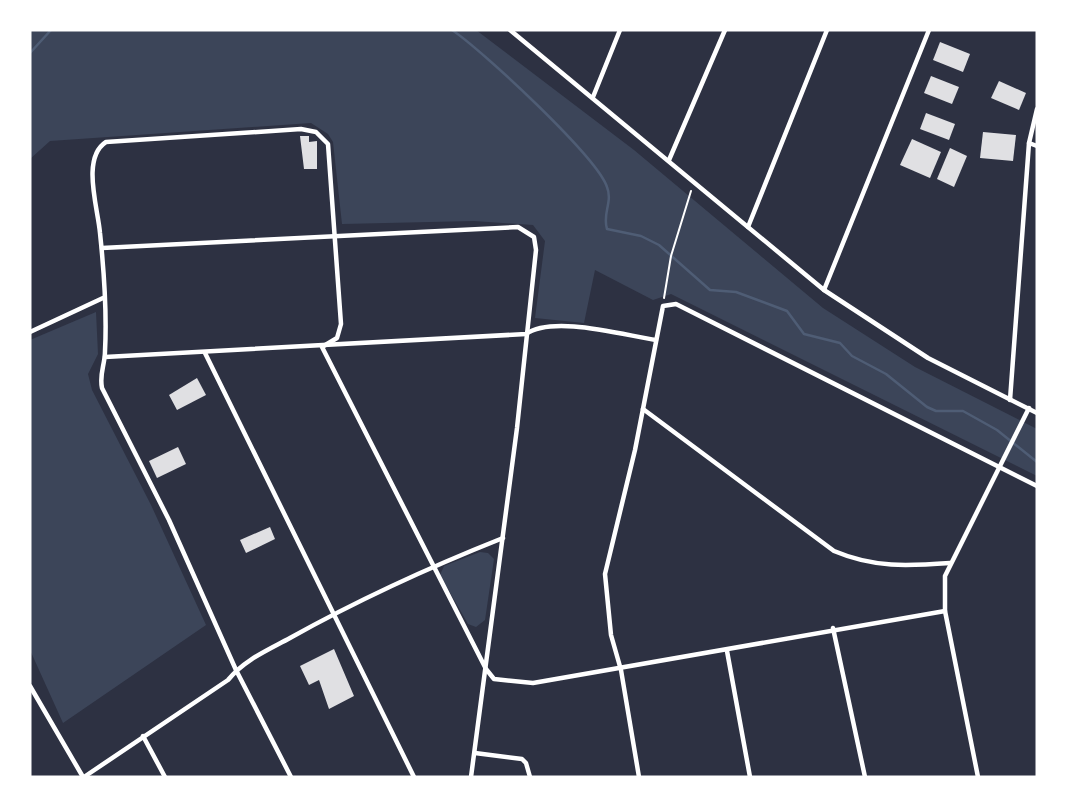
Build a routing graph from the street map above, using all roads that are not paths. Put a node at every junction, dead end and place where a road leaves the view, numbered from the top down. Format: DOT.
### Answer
graph roads {
  1 [pos="510,30"];
  2 [pos="620,30"];
  3 [pos="725,30"];
  4 [pos="827,30"];
  5 [pos="929,30"];
  6 [pos="517,32"];
  7 [pos="593,97"];
  8 [pos="1037,109"];
  9 [pos="1029,143"];
  10 [pos="1037,146"];
  11 [pos="669,160"];
  12 [pos="748,227"];
  13 [pos="336,235"];
  14 [pos="102,248"];
  15 [pos="824,290"];
  16 [pos="103,298"];
  17 [pos="30,332"];
  18 [pos="526,334"];
  19 [pos="656,340"];
  20 [pos="322,347"];
  21 [pos="205,353"];
  22 [pos="105,358"];
  23 [pos="1010,400"];
  24 [pos="1028,408"];
  25 [pos="643,409"];
  26 [pos="1037,413"];
  27 [pos="1002,468"];
  28 [pos="1037,486"];
  29 [pos="503,537"];
  30 [pos="950,563"];
  31 [pos="435,565"];
  32 [pos="945,611"];
  33 [pos="335,614"];
  34 [pos="833,628"];
  35 [pos="727,651"];
  36 [pos="486,669"];
  37 [pos="236,670"];
  38 [pos="621,670"];
  39 [pos="30,688"];
  40 [pos="143,736"];
  41 [pos="475,753"];
  42 [pos="83,777"];
  43 [pos="165,777"];
  44 [pos="290,777"];
  45 [pos="414,777"];
  46 [pos="471,777"];
  47 [pos="530,777"];
  48 [pos="639,777"];
  49 [pos="750,777"];
  50 [pos="865,777"];
  51 [pos="978,777"];
  1 -- 6 [label="street"];
  2 -- 7 [label="street"];
  3 -- 11 [label="street"];
  4 -- 12 [label="street"];
  5 -- 15 [label="street"];
  6 -- 7 [label="street"];
  7 -- 11 [label="street"];
  8 -- 9 [label="street"];
  9 -- 10 [label="street"];
  9 -- 23 [label="street"];
  11 -- 12 [label="street"];
  12 -- 15 [label="street"];
  13 -- 14 [label="street"];
  13 -- 14 [label="street"];
  13 -- 18 [label="street"];
  13 -- 20 [label="street"];
  14 -- 16 [label="street"];
  15 -- 23 [label="street"];
  16 -- 17 [label="street"];
  16 -- 22 [label="street"];
  18 -- 19 [label="street"];
  18 -- 20 [label="street"];
  18 -- 29 [label="street"];
  19 -- 25 [label="street"];
  19 -- 27 [label="street"];
  20 -- 21 [label="street"];
  20 -- 31 [label="street"];
  21 -- 22 [label="street"];
  21 -- 33 [label="street"];
  22 -- 37 [label="street"];
  23 -- 24 [label="street"];
  24 -- 26 [label="street"];
  24 -- 27 [label="street"];
  25 -- 30 [label="street"];
  25 -- 38 [label="street"];
  27 -- 28 [label="street"];
  27 -- 30 [label="street"];
  29 -- 31 [label="street"];
  29 -- 36 [label="street"];
  30 -- 32 [label="street"];
  31 -- 33 [label="street"];
  31 -- 36 [label="street"];
  32 -- 34 [label="street"];
  32 -- 51 [label="street"];
  33 -- 37 [label="street"];
  33 -- 45 [label="street"];
  34 -- 35 [label="street"];
  34 -- 50 [label="street"];
  35 -- 38 [label="street"];
  35 -- 49 [label="street"];
  36 -- 38 [label="street"];
  36 -- 41 [label="street"];
  37 -- 40 [label="street"];
  37 -- 44 [label="street"];
  38 -- 48 [label="street"];
  39 -- 42 [label="street"];
  40 -- 42 [label="street"];
  40 -- 43 [label="street"];
  41 -- 46 [label="street"];
  41 -- 47 [label="street"];
}
